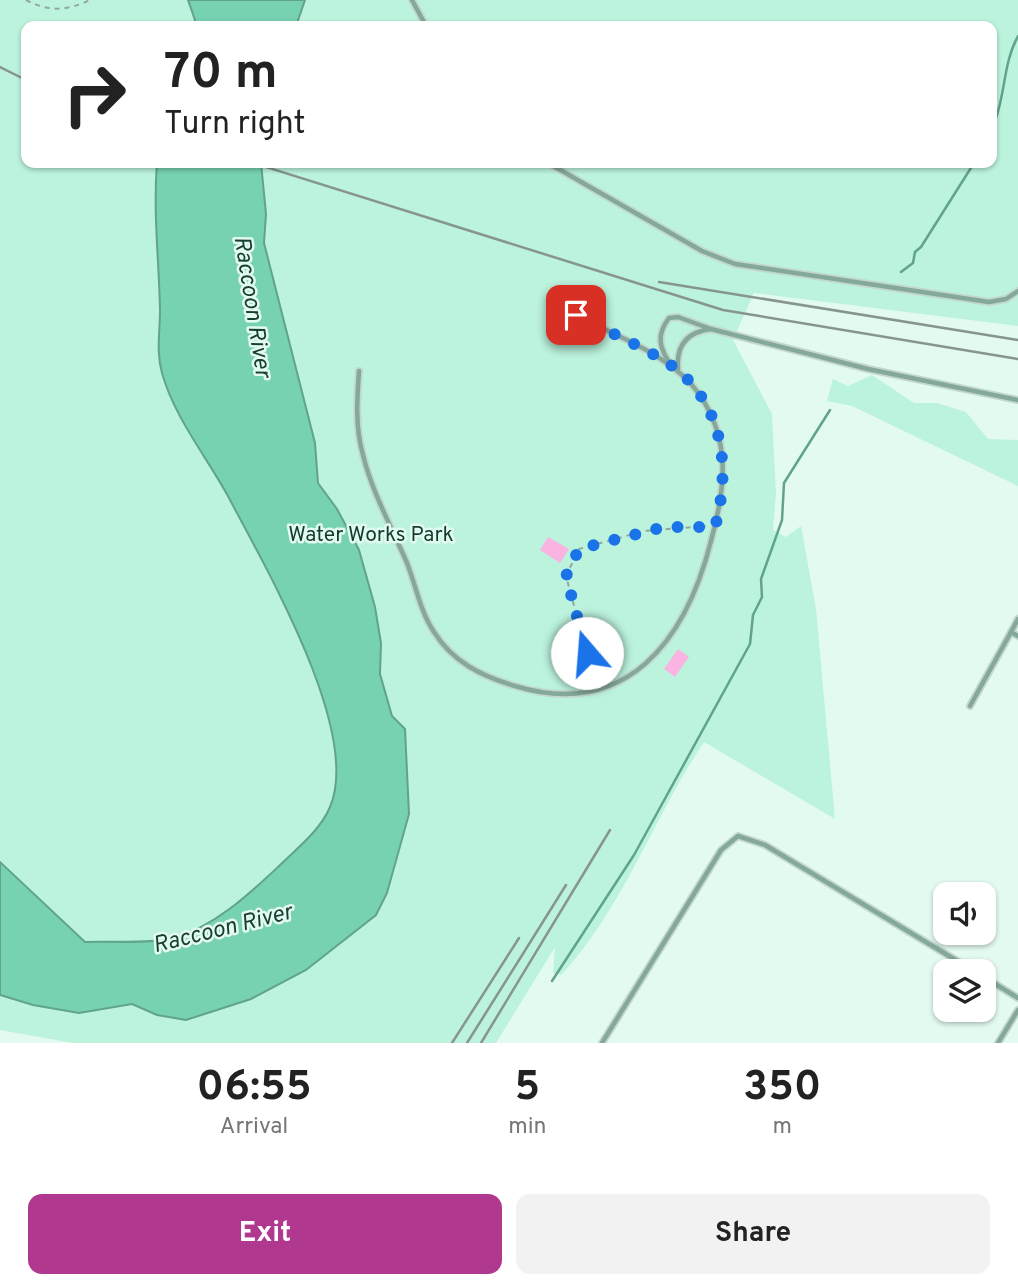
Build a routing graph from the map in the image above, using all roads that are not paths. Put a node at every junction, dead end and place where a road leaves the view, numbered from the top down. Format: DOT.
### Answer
graph roads {
  1 [pos="412,0"];
  2 [pos="423,21"];
  3 [pos="557,168"];
  4 [pos="1018,291"];
  5 [pos="576,315"];
  6 [pos="711,329"];
  7 [pos="671,366"];
  8 [pos="678,370"];
  9 [pos="359,371"];
  10 [pos="1018,400"];
  11 [pos="1018,618"];
  12 [pos="1011,632"];
  13 [pos="1018,636"];
  14 [pos="970,706"];
  15 [pos="954,959"];
  16 [pos="996,984"];
  17 [pos="1018,998"];
  18 [pos="1018,1010"];
  19 [pos="602,1043"];
  20 [pos="998,1043"];
  1 -- 2 [label="lane"];
  3 -- 4 [label="lane"];
  5 -- 7 [label="lane"];
  6 -- 7 [label="lane"];
  6 -- 8 [label="lane"];
  6 -- 10 [label="lane"];
  7 -- 8 [label="lane"];
  8 -- 9 [label="lane"];
  11 -- 12 [label="lane"];
  12 -- 13 [label="lane"];
  12 -- 14 [label="lane"];
  15 -- 19 [label="lane"];
  16 -- 17 [label="lane"];
  18 -- 20 [label="lane"];
}
